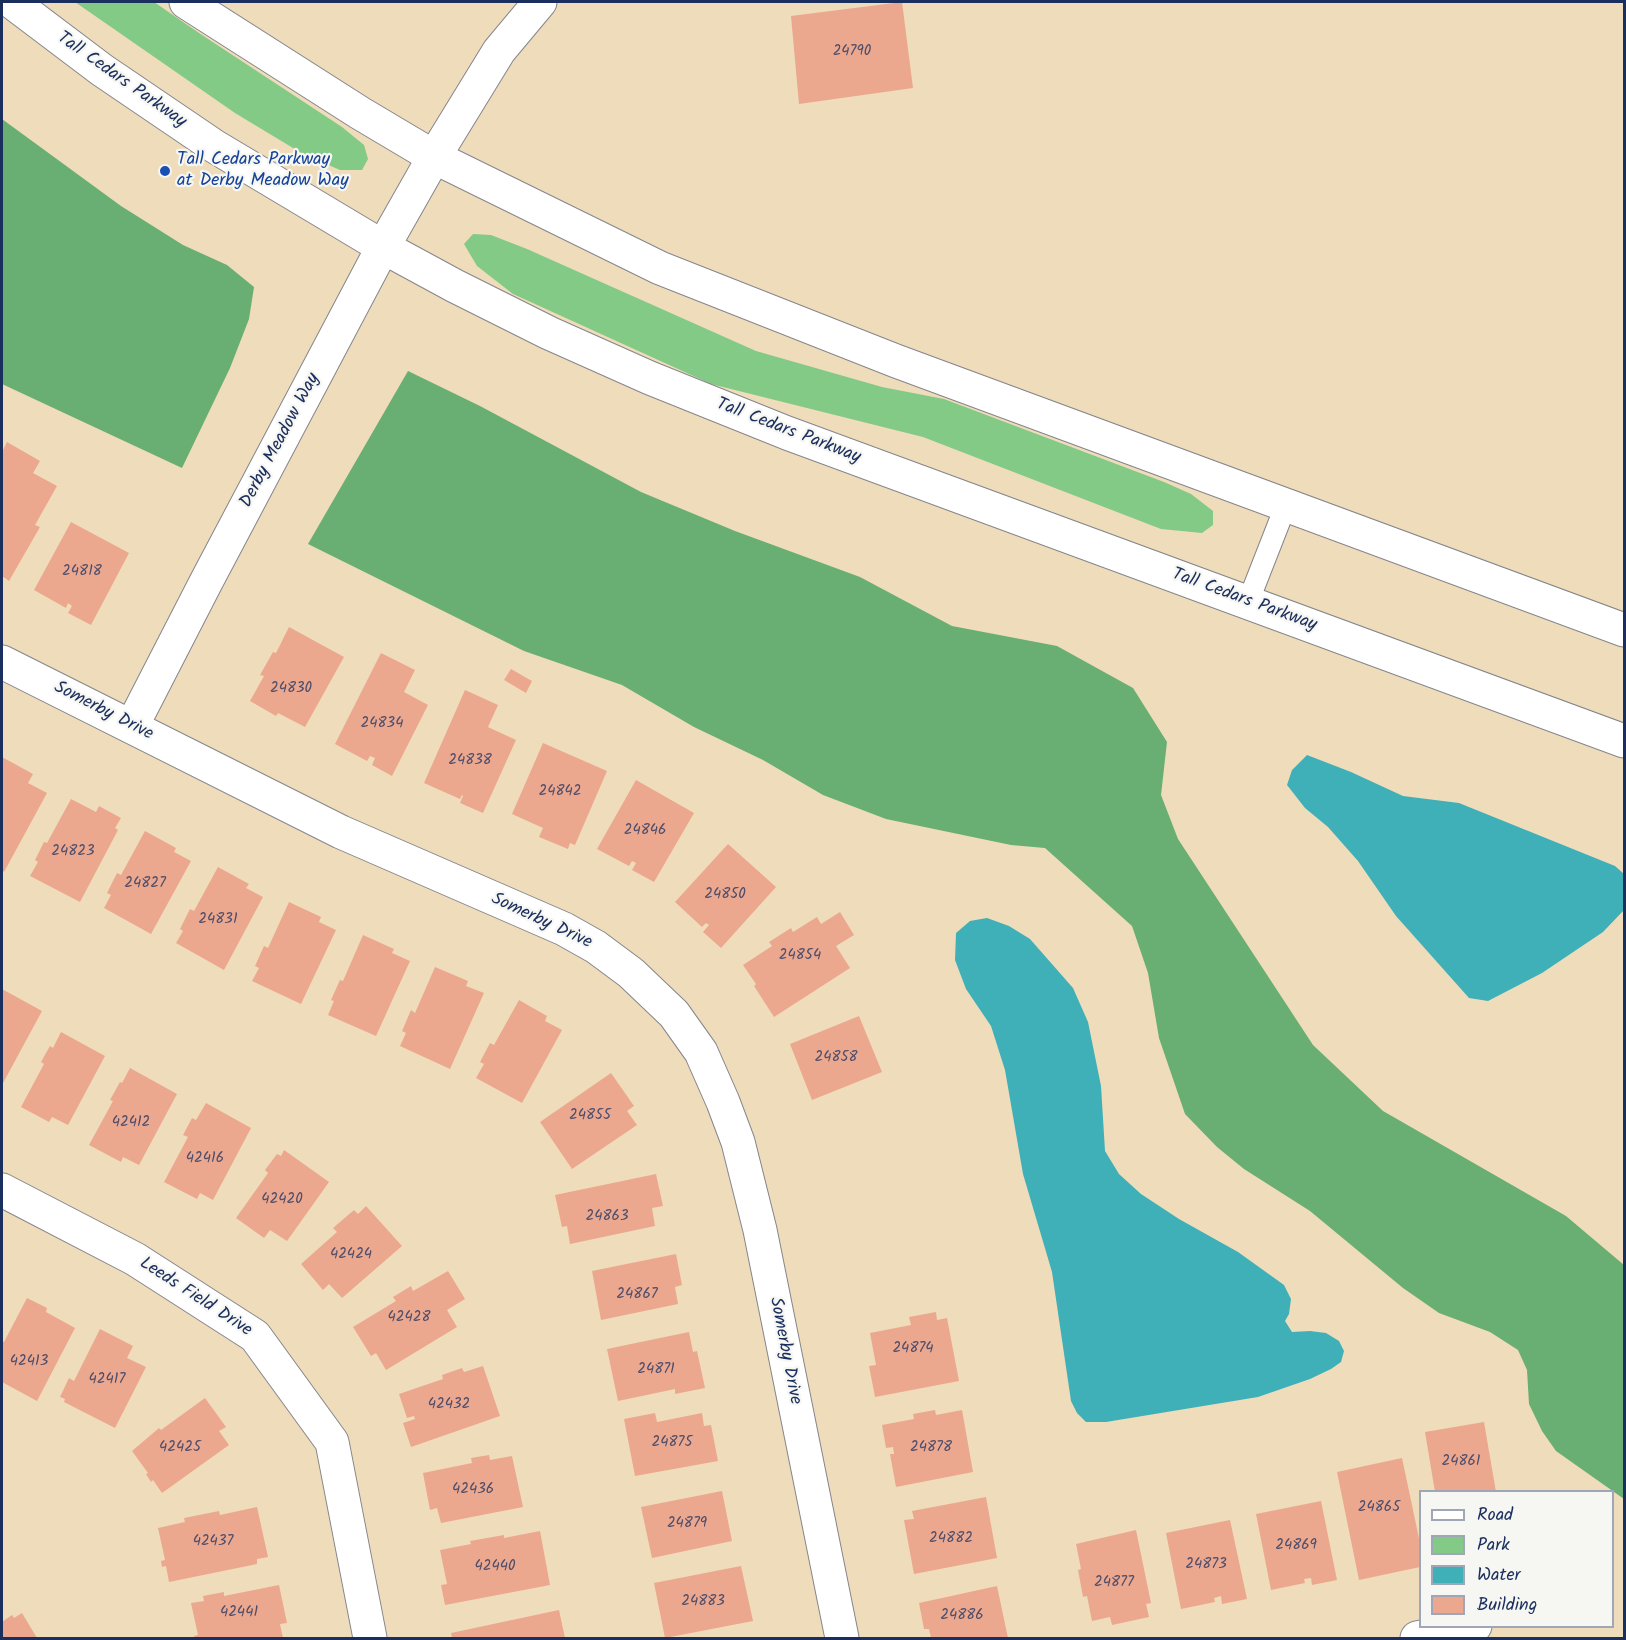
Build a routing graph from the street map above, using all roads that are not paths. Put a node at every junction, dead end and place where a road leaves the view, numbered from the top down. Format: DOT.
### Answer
graph roads {
  1 [pos="12,2"];
  2 [pos="186,2"];
  3 [pos="540,2"];
  4 [pos="434,156"];
  5 [pos="383,247"];
  6 [pos="1286,505"];
  7 [pos="1248,603"];
  8 [pos="1624,630"];
  9 [pos="2,662"];
  10 [pos="132,726"];
  11 [pos="1624,741"];
  12 [pos="2,1190"];
  13 [pos="1465,1628"];
  14 [pos="370,1638"];
  15 [pos="842,1638"];
  16 [pos="1417,1638"];
  1 -- 5 [label="main road, Tall Cedars Parkway"];
  2 -- 4 [label="main road"];
  3 -- 4 [label="main road, Derby Meadow Way"];
  4 -- 5 [label="main road, Derby Meadow Way"];
  4 -- 6 [label="main road"];
  5 -- 7 [label="main road, Tall Cedars Parkway"];
  5 -- 10 [label="main road, Derby Meadow Way"];
  6 -- 7 [label="lane"];
  6 -- 8 [label="main road"];
  7 -- 11 [label="main road, Tall Cedars Parkway"];
  9 -- 10 [label="main road, Somerby Drive"];
  10 -- 15 [label="main road, Somerby Drive"];
  12 -- 14 [label="main road, Leeds Field Drive"];
  13 -- 16 [label="main road"];
}
